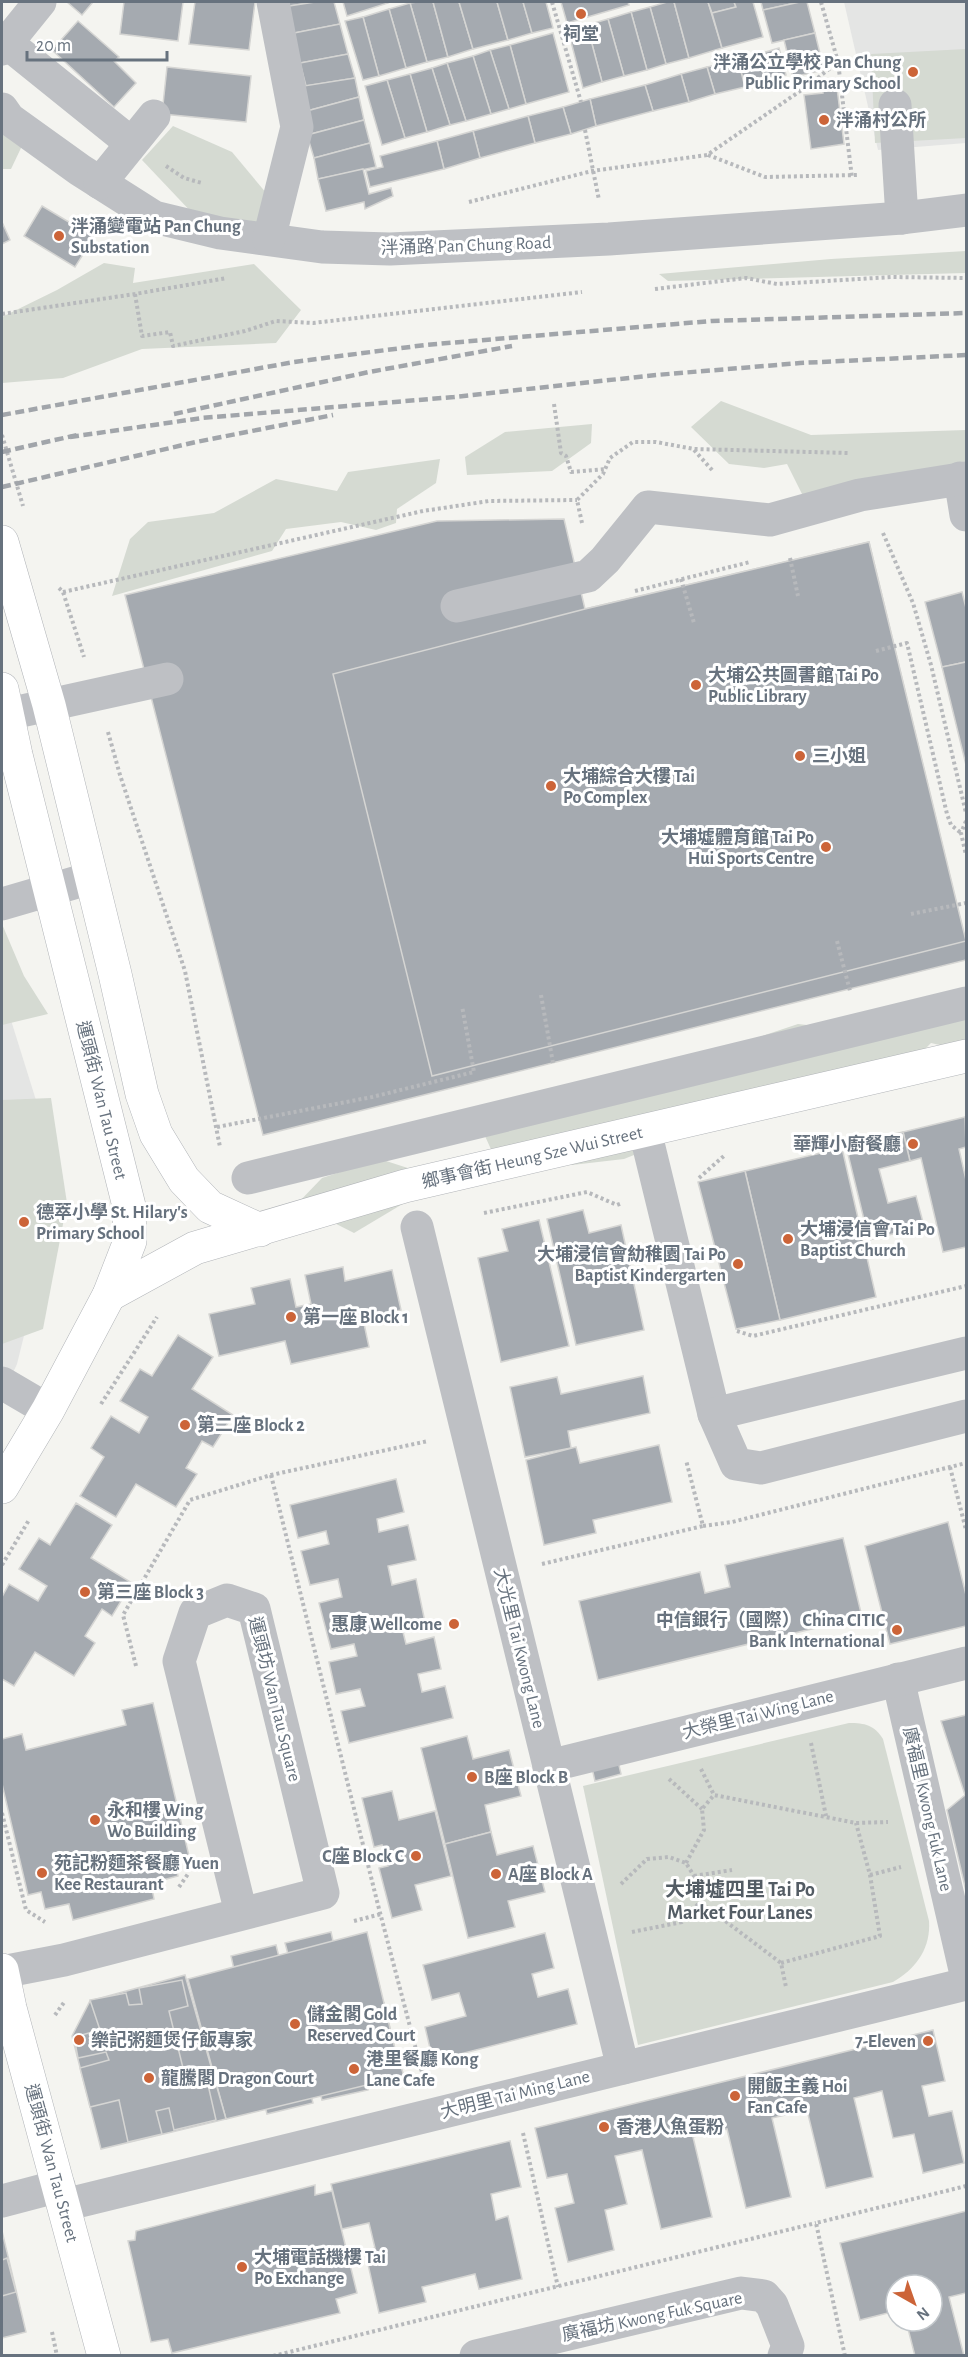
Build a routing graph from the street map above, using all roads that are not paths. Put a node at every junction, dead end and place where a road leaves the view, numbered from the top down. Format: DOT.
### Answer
graph roads {
  1 [pos="40,2"];
  2 [pos="273,2"];
  3 [pos="4,46"];
  4 [pos="895,105"];
  5 [pos="2,110"];
  6 [pos="154,116"];
  7 [pos="131,143"];
  8 [pos="100,183"];
  9 [pos="966,210"];
  10 [pos="902,218"];
  11 [pos="269,239"];
  12 [pos="963,478"];
  13 [pos="966,515"];
  14 [pos="2,542"];
  15 [pos="457,606"];
  16 [pos="167,679"];
  17 [pos="5,702"];
  18 [pos="49,705"];
  19 [pos="91,878"];
  20 [pos="49,891"];
  21 [pos="2,903"];
  22 [pos="966,1003"];
  23 [pos="966,1056"];
  24 [pos="645,1131"];
  25 [pos="248,1178"];
  26 [pos="417,1227"];
  27 [pos="260,1230"];
  28 [pos="109,1294"];
  29 [pos="966,1353"];
  30 [pos="2,1383"];
  31 [pos="48,1410"];
  32 [pos="714,1414"];
  33 [pos="966,1416"];
  34 [pos="2,1487"];
  35 [pos="966,1663"];
  36 [pos="898,1678"];
  37 [pos="549,1766"];
  38 [pos="241,1913"];
  39 [pos="2,1971"];
  40 [pos="966,1974"];
  41 [pos="966,1984"];
  42 [pos="6,2009"];
  43 [pos="623,2068"];
  44 [pos="62,2195"];
  45 [pos="2,2201"];
  46 [pos="104,2355"];
  47 [pos="476,2355"];
  48 [pos="784,2355"];
  1 -- 3 [label="street"];
  2 -- 11 [label="street"];
  3 -- 7 [label="street"];
  4 -- 10 [label="street"];
  5 -- 8 [label="street, 泮涌路 Pan Chung Road"];
  6 -- 7 [label="street"];
  7 -- 8 [label="street"];
  8 -- 11 [label="street, 泮涌路 Pan Chung Road"];
  9 -- 10 [label="street, 泮涌路 Pan Chung Road"];
  10 -- 11 [label="street, 泮涌路 Pan Chung Road"];
  12 -- 13 [label="street"];
  12 -- 15 [label="street"];
  14 -- 18 [label="main road"];
  16 -- 18 [label="street"];
  17 -- 18 [label="street"];
  17 -- 20 [label="main road, 運頭街 Wan Tau Street"];
  18 -- 19 [label="main road"];
  19 -- 20 [label="street"];
  19 -- 27 [label="main road"];
  20 -- 21 [label="street"];
  20 -- 28 [label="main road, 運頭街 Wan Tau Street"];
  22 -- 25 [label="street"];
  23 -- 24 [label="main road, 鄉事會街 Heung Sze Wui Street"];
  24 -- 27 [label="main road, 鄉事會街 Heung Sze Wui Street"];
  24 -- 32 [label="street"];
  26 -- 37 [label="street, 大光里 Tai Kwong Lane"];
  27 -- 28 [label="main road, 鄉事會街 Heung Sze Wui Street"];
  28 -- 31 [label="main road, 運頭街 Wan Tau Street"];
  29 -- 32 [label="street"];
  30 -- 31 [label="street"];
  31 -- 34 [label="main road, 運頭街 Wan Tau Street"];
  32 -- 33 [label="street"];
  35 -- 36 [label="street, 大榮里 Tai Wing Lane"];
  36 -- 37 [label="street, 大榮里 Tai Wing Lane"];
  36 -- 40 [label="street, 廣福里 Kwong Fuk Lane"];
  37 -- 43 [label="street, 大光里 Tai Kwong Lane"];
  38 -- 38 [label="street, 運頭坊 Wan Tau Square"];
  38 -- 39 [label="street, 運頭坊 Wan Tau Square"];
  39 -- 42 [label="main road, 運頭街 Wan Tau Street"];
  41 -- 43 [label="street, 大明里 Tai Ming Lane"];
  42 -- 44 [label="main road, 運頭街 Wan Tau Street"];
  43 -- 44 [label="street, 大明里 Tai Ming Lane"];
  44 -- 45 [label="street, 大明里 Tai Ming Lane"];
  44 -- 46 [label="main road, 運頭街 Wan Tau Street"];
  47 -- 48 [label="street, 廣福坊 Kwong Fuk Square"];
}
